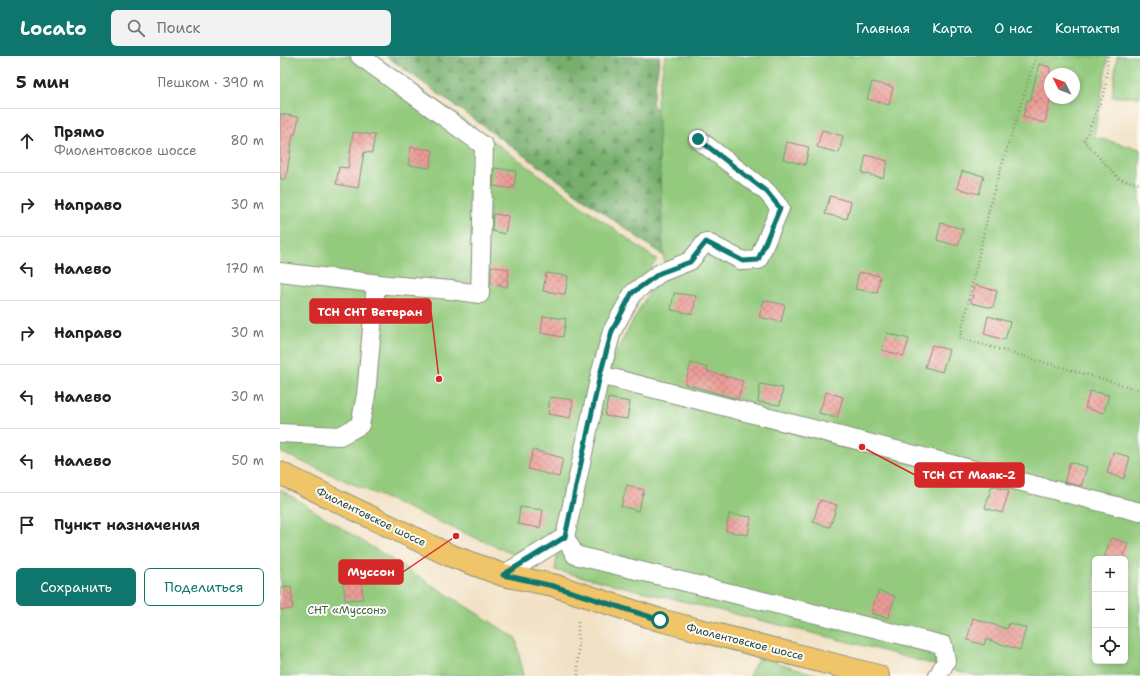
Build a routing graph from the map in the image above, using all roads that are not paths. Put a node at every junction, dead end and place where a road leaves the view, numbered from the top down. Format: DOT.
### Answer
graph roads {
  1 [pos="360,56"];
  2 [pos="698,139"];
  3 [pos="280,272"];
  4 [pos="376,284"];
  5 [pos="600,375"];
  6 [pos="280,433"];
  7 [pos="280,473"];
  8 [pos="1140,512"];
  9 [pos="565,537"];
  10 [pos="503,575"];
  11 [pos="878,676"];
  12 [pos="938,676"];
  1 -- 4 [label="lane"];
  2 -- 5 [label="lane"];
  3 -- 4 [label="lane"];
  4 -- 6 [label="lane"];
  5 -- 8 [label="lane"];
  5 -- 9 [label="lane"];
  7 -- 10 [label="main road, Фиолентовское шоссе"];
  9 -- 10 [label="lane"];
  9 -- 12 [label="lane"];
  10 -- 11 [label="main road, Фиолентовское шоссе"];
}
